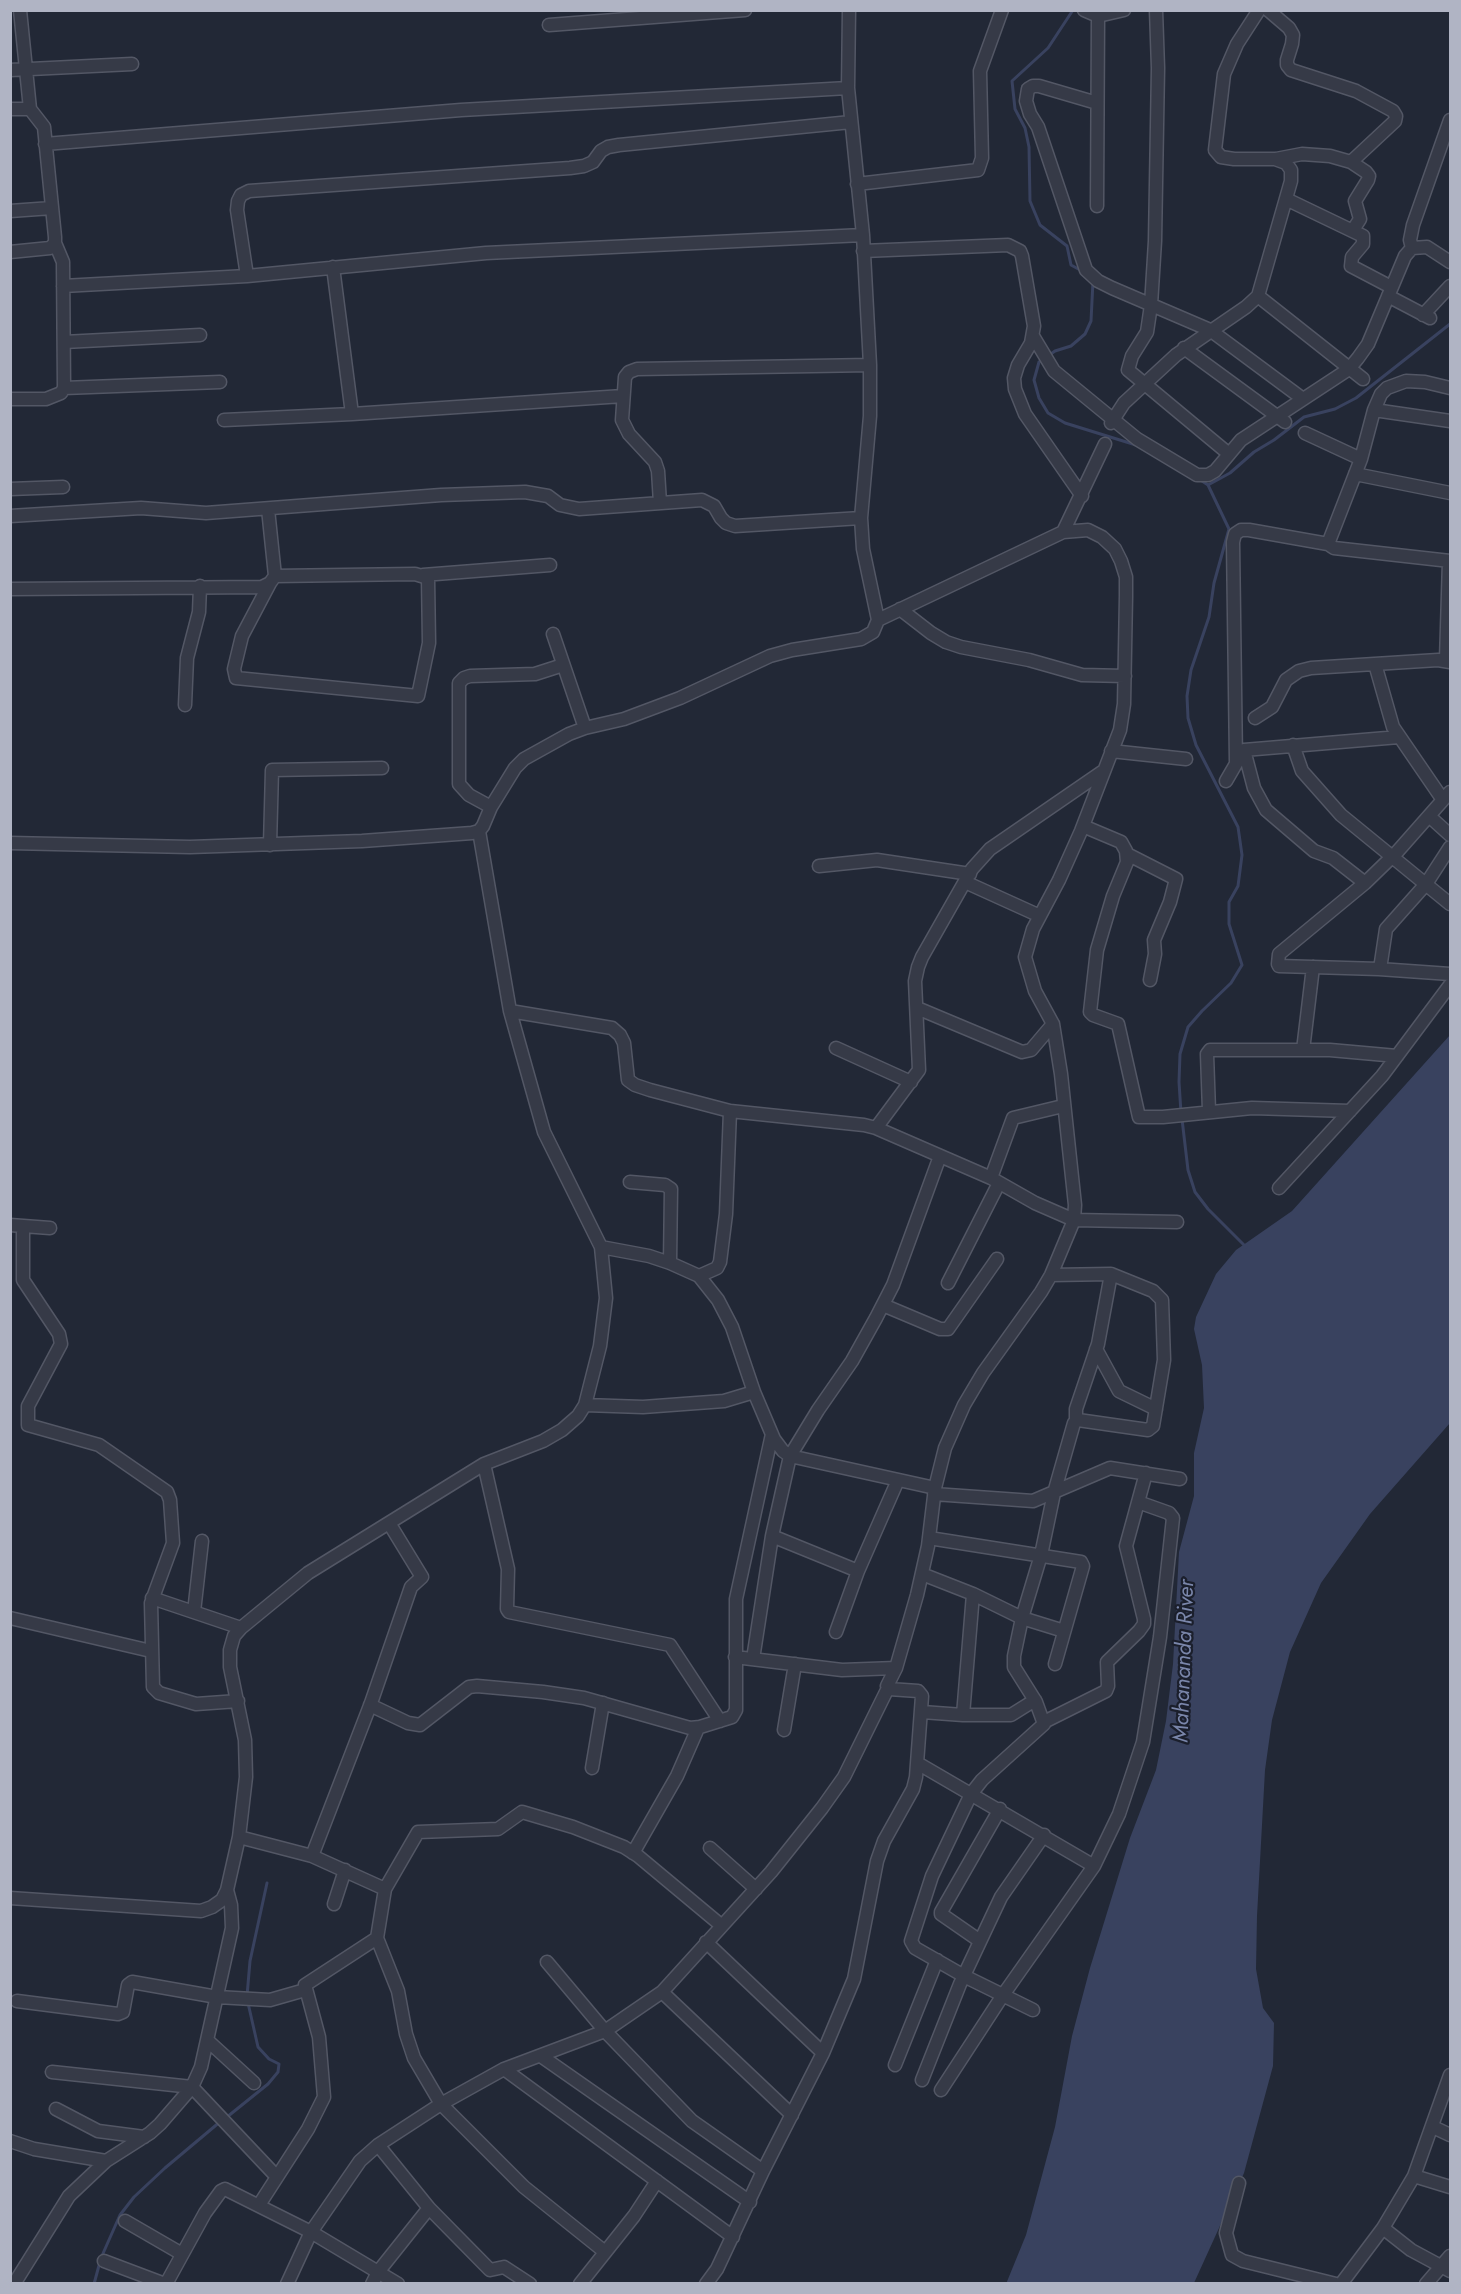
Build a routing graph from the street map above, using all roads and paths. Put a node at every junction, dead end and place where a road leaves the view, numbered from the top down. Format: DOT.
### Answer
graph roads {
  1 [pos="745,10"];
  2 [pos="849,10"];
  3 [pos="1002,10"];
  4 [pos="1124,10"];
  5 [pos="1156,10"];
  6 [pos="1259,10"];
  7 [pos="1268,10"];
  8 [pos="17,11"];
  9 [pos="1090,13"];
  10 [pos="549,25"];
  11 [pos="132,63"];
  12 [pos="25,69"];
  13 [pos="10,70"];
  14 [pos="848,88"];
  15 [pos="1097,103"];
  16 [pos="10,109"];
  17 [pos="30,109"];
  18 [pos="1450,120"];
  19 [pos="850,122"];
  20 [pos="45,144"];
  21 [pos="1275,159"];
  22 [pos="1351,162"];
  23 [pos="857,184"];
  24 [pos="1286,199"];
  25 [pos="1097,206"];
  26 [pos="52,208"];
  27 [pos="10,211"];
  28 [pos="1353,230"];
  29 [pos="862,235"];
  30 [pos="55,243"];
  31 [pos="1412,248"];
  32 [pos="863,251"];
  33 [pos="10,252"];
  34 [pos="1449,257"];
  35 [pos="333,267"];
  36 [pos="247,276"];
  37 [pos="63,286"];
  38 [pos="1450,286"];
  39 [pos="1390,291"];
  40 [pos="1258,296"];
  41 [pos="1150,305"];
  42 [pos="1210,330"];
  43 [pos="200,335"];
  44 [pos="1033,336"];
  45 [pos="64,342"];
  46 [pos="1184,348"];
  47 [pos="870,364"];
  48 [pos="1348,369"];
  49 [pos="1363,379"];
  50 [pos="220,381"];
  51 [pos="1143,384"];
  52 [pos="64,387"];
  53 [pos="1450,388"];
  54 [pos="623,396"];
  55 [pos="10,399"];
  56 [pos="1303,399"];
  57 [pos="1374,410"];
  58 [pos="352,414"];
  59 [pos="1280,419"];
  60 [pos="224,420"];
  61 [pos="1112,421"];
  62 [pos="1450,421"];
  63 [pos="1305,433"];
  64 [pos="1105,444"];
  65 [pos="1229,454"];
  66 [pos="1361,459"];
  67 [pos="1355,474"];
  68 [pos="63,487"];
  69 [pos="10,489"];
  70 [pos="1450,493"];
  71 [pos="1082,496"];
  72 [pos="660,503"];
  73 [pos="268,509"];
  74 [pos="10,516"];
  75 [pos="861,518"];
  76 [pos="1063,532"];
  77 [pos="1328,544"];
  78 [pos="1450,561"];
  79 [pos="550,565"];
  80 [pos="423,575"];
  81 [pos="272,580"];
  82 [pos="200,586"];
  83 [pos="10,589"];
  84 [pos="900,609"];
  85 [pos="878,620"];
  86 [pos="553,634"];
  87 [pos="1448,661"];
  88 [pos="563,664"];
  89 [pos="1375,664"];
  90 [pos="1125,676"];
  91 [pos="185,705"];
  92 [pos="1255,718"];
  93 [pos="585,728"];
  94 [pos="1399,737"];
  95 [pos="1293,745"];
  96 [pos="1244,750"];
  97 [pos="1112,751"];
  98 [pos="1186,759"];
  99 [pos="1236,762"];
  100 [pos="382,768"];
  101 [pos="1102,772"];
  102 [pos="1226,781"];
  103 [pos="1447,796"];
  104 [pos="491,807"];
  105 [pos="1429,816"];
  106 [pos="1083,826"];
  107 [pos="479,831"];
  108 [pos="1450,835"];
  109 [pos="10,843"];
  110 [pos="270,845"];
  111 [pos="1450,847"];
  112 [pos="1127,854"];
  113 [pos="1392,856"];
  114 [pos="819,866"];
  115 [pos="967,878"];
  116 [pos="1365,883"];
  117 [pos="1426,884"];
  118 [pos="1450,904"];
  119 [pos="1040,916"];
  120 [pos="1313,967"];
  121 [pos="1380,969"];
  122 [pos="1450,974"];
  123 [pos="1150,980"];
  124 [pos="1450,985"];
  125 [pos="917,1008"];
  126 [pos="510,1011"];
  127 [pos="1053,1024"];
  128 [pos="836,1048"];
  129 [pos="1304,1050"];
  130 [pos="1397,1056"];
  131 [pos="911,1082"];
  132 [pos="1064,1106"];
  133 [pos="730,1111"];
  134 [pos="1209,1111"];
  135 [pos="1350,1111"];
  136 [pos="876,1128"];
  137 [pos="940,1156"];
  138 [pos="995,1181"];
  139 [pos="630,1182"];
  140 [pos="1279,1188"];
  141 [pos="1074,1220"];
  142 [pos="1177,1222"];
  143 [pos="17,1225"];
  144 [pos="50,1228"];
  145 [pos="601,1247"];
  146 [pos="997,1258"];
  147 [pos="670,1263"];
  148 [pos="1112,1274"];
  149 [pos="1051,1275"];
  150 [pos="699,1276"];
  151 [pos="948,1283"];
  152 [pos="883,1305"];
  153 [pos="1096,1349"];
  154 [pos="754,1392"];
  155 [pos="585,1405"];
  156 [pos="1156,1410"];
  157 [pos="1076,1420"];
  158 [pos="772,1434"];
  159 [pos="790,1456"];
  160 [pos="484,1464"];
  161 [pos="1146,1473"];
  162 [pos="1180,1479"];
  163 [pos="898,1480"];
  164 [pos="935,1491"];
  165 [pos="1054,1493"];
  166 [pos="1137,1502"];
  167 [pos="389,1522"];
  168 [pos="772,1536"];
  169 [pos="929,1538"];
  170 [pos="202,1541"];
  171 [pos="1041,1555"];
  172 [pos="858,1570"];
  173 [pos="922,1574"];
  174 [pos="973,1594"];
  175 [pos="152,1598"];
  176 [pos="194,1612"];
  177 [pos="10,1618"];
  178 [pos="1022,1618"];
  179 [pos="241,1628"];
  180 [pos="1064,1631"];
  181 [pos="836,1632"];
  182 [pos="151,1651"];
  183 [pos="735,1657"];
  184 [pos="753,1659"];
  185 [pos="795,1664"];
  186 [pos="1056,1664"];
  187 [pos="896,1668"];
  188 [pos="888,1688"];
  189 [pos="1035,1700"];
  190 [pos="238,1701"];
  191 [pos="603,1703"];
  192 [pos="370,1705"];
  193 [pos="922,1712"];
  194 [pos="963,1715"];
  195 [pos="720,1721"];
  196 [pos="1044,1722"];
  197 [pos="698,1728"];
  198 [pos="784,1730"];
  199 [pos="919,1764"];
  200 [pos="592,1768"];
  201 [pos="971,1794"];
  202 [pos="1000,1809"];
  203 [pos="1044,1835"];
  204 [pos="239,1837"];
  205 [pos="710,1848"];
  206 [pos="633,1853"];
  207 [pos="312,1856"];
  208 [pos="1094,1866"];
  209 [pos="345,1870"];
  210 [pos="385,1889"];
  211 [pos="756,1889"];
  212 [pos="227,1890"];
  213 [pos="10,1898"];
  214 [pos="334,1904"];
  215 [pos="722,1926"];
  216 [pos="377,1938"];
  217 [pos="980,1941"];
  218 [pos="706,1942"];
  219 [pos="937,1960"];
  220 [pos="547,1962"];
  221 [pos="964,1976"];
  222 [pos="305,1990"];
  223 [pos="662,1992"];
  224 [pos="1003,1995"];
  225 [pos="217,1997"];
  226 [pos="17,2001"];
  227 [pos="1033,2010"];
  228 [pos="605,2031"];
  229 [pos="207,2040"];
  230 [pos="824,2053"];
  231 [pos="541,2056"];
  232 [pos="895,2065"];
  233 [pos="504,2069"];
  234 [pos="52,2073"];
  235 [pos="922,2080"];
  236 [pos="1450,2080"];
  237 [pos="254,2083"];
  238 [pos="192,2087"];
  239 [pos="941,2090"];
  240 [pos="441,2103"];
  241 [pos="56,2109"];
  242 [pos="792,2115"];
  243 [pos="1433,2127"];
  244 [pos="1450,2135"];
  245 [pos="144,2137"];
  246 [pos="10,2141"];
  247 [pos="378,2145"];
  248 [pos="106,2161"];
  249 [pos="763,2171"];
  250 [pos="1414,2176"];
  251 [pos="277,2177"];
  252 [pos="657,2181"];
  253 [pos="1239,2182"];
  254 [pos="1450,2187"];
  255 [pos="750,2202"];
  256 [pos="259,2205"];
  257 [pos="429,2208"];
  258 [pos="125,2221"];
  259 [pos="1383,2228"];
  260 [pos="311,2232"];
  261 [pos="733,2237"];
  262 [pos="605,2252"];
  263 [pos="182,2254"];
  264 [pos="1450,2256"];
  265 [pos="104,2261"];
  266 [pos="1446,2269"];
  267 [pos="375,2278"];
  268 [pos="14,2283"];
  269 [pos="165,2283"];
  270 [pos="287,2283"];
  271 [pos="398,2283"];
  272 [pos="530,2283"];
  273 [pos="580,2283"];
  274 [pos="706,2283"];
  275 [pos="1336,2283"];
  276 [pos="1341,2283"];
  277 [pos="1426,2283"];
  1 -- 10 [label="street"];
  2 -- 14 [label="street"];
  3 -- 23 [label="street"];
  4 -- 9 [label="street"];
  5 -- 41 [label="street"];
  6 -- 21 [label="street"];
  7 -- 22 [label="street"];
  8 -- 12 [label="street"];
  9 -- 15 [label="street"];
  11 -- 12 [label="street"];
  12 -- 13 [label="street"];
  12 -- 17 [label="street"];
  14 -- 19 [label="street"];
  14 -- 20 [label="street"];
  15 -- 25 [label="street"];
  15 -- 41 [label="street"];
  16 -- 17 [label="street"];
  17 -- 20 [label="street"];
  18 -- 31 [label="street"];
  19 -- 23 [label="street"];
  19 -- 36 [label="street"];
  20 -- 26 [label="street"];
  21 -- 22 [label="street"];
  21 -- 24 [label="street"];
  22 -- 28 [label="street"];
  23 -- 29 [label="street"];
  24 -- 28 [label="street"];
  24 -- 40 [label="street"];
  26 -- 27 [label="street"];
  26 -- 30 [label="street"];
  28 -- 39 [label="street"];
  29 -- 32 [label="street"];
  29 -- 35 [label="street"];
  30 -- 33 [label="street"];
  30 -- 37 [label="street"];
  31 -- 34 [label="street"];
  31 -- 39 [label="street"];
  32 -- 44 [label="street"];
  32 -- 47 [label="street"];
  35 -- 36 [label="street"];
  35 -- 58 [label="street"];
  36 -- 37 [label="street"];
  37 -- 45 [label="street"];
  38 -- 39 [label="street"];
  39 -- 48 [label="street"];
  40 -- 42 [label="street"];
  40 -- 48 [label="street"];
  41 -- 42 [label="street"];
  41 -- 51 [label="street"];
  42 -- 46 [label="street"];
  42 -- 56 [label="street"];
  43 -- 45 [label="street"];
  44 -- 61 [label="street"];
  44 -- 71 [label="street"];
  45 -- 52 [label="street"];
  46 -- 51 [label="street"];
  46 -- 59 [label="street"];
  47 -- 54 [label="street"];
  47 -- 75 [label="street"];
  48 -- 49 [label="street"];
  48 -- 56 [label="street"];
  50 -- 52 [label="street"];
  51 -- 61 [label="street"];
  51 -- 65 [label="street"];
  52 -- 55 [label="street"];
  53 -- 57 [label="street"];
  54 -- 58 [label="street"];
  54 -- 72 [label="street"];
  56 -- 59 [label="street"];
  57 -- 62 [label="street"];
  57 -- 66 [label="street"];
  58 -- 60 [label="street"];
  59 -- 65 [label="street"];
  61 -- 65 [label="street"];
  63 -- 66 [label="street"];
  64 -- 71 [label="street"];
  66 -- 67 [label="street"];
  67 -- 70 [label="street"];
  67 -- 77 [label="street"];
  68 -- 69 [label="street"];
  71 -- 76 [label="street"];
  72 -- 73 [label="street"];
  72 -- 75 [label="street"];
  73 -- 74 [label="street"];
  73 -- 81 [label="street"];
  75 -- 85 [label="street"];
  76 -- 84 [label="street"];
  76 -- 90 [label="street"];
  77 -- 78 [label="street"];
  77 -- 99 [label="street"];
  78 -- 87 [label="street"];
  79 -- 80 [label="street"];
  80 -- 81 [label="street"];
  80 -- 81 [label="street"];
  81 -- 82 [label="street"];
  82 -- 83 [label="street"];
  82 -- 91 [label="street"];
  84 -- 85 [label="street"];
  84 -- 90 [label="street"];
  85 -- 93 [label="street"];
  86 -- 88 [label="street"];
  87 -- 89 [label="street"];
  88 -- 93 [label="street"];
  88 -- 104 [label="street"];
  89 -- 92 [label="street"];
  89 -- 94 [label="street"];
  90 -- 97 [label="street"];
  93 -- 104 [label="street"];
  94 -- 95 [label="street"];
  94 -- 103 [label="street"];
  95 -- 96 [label="street"];
  95 -- 113 [label="street"];
  96 -- 99 [label="street"];
  96 -- 116 [label="street"];
  97 -- 98 [label="street"];
  97 -- 101 [label="street"];
  99 -- 102 [label="street"];
  100 -- 110 [label="street"];
  101 -- 106 [label="street"];
  101 -- 115 [label="street"];
  103 -- 105 [label="street"];
  104 -- 107 [label="street"];
  105 -- 108 [label="street"];
  105 -- 113 [label="street"];
  106 -- 112 [label="street"];
  106 -- 119 [label="street"];
  107 -- 110 [label="street"];
  107 -- 126 [label="street"];
  109 -- 110 [label="street"];
  111 -- 117 [label="street"];
  112 -- 123 [label="street"];
  112 -- 134 [label="street"];
  113 -- 116 [label="street"];
  113 -- 117 [label="street"];
  114 -- 115 [label="street"];
  115 -- 119 [label="street"];
  115 -- 125 [label="street"];
  116 -- 120 [label="street"];
  117 -- 118 [label="street"];
  117 -- 121 [label="street"];
  119 -- 127 [label="street"];
  120 -- 121 [label="street"];
  120 -- 129 [label="street"];
  121 -- 122 [label="street"];
  124 -- 130 [label="street"];
  125 -- 127 [label="street"];
  125 -- 131 [label="street"];
  126 -- 133 [label="street"];
  126 -- 145 [label="street"];
  127 -- 132 [label="street"];
  128 -- 131 [label="street"];
  129 -- 130 [label="street"];
  129 -- 134 [label="street"];
  130 -- 135 [label="street"];
  131 -- 136 [label="street"];
  132 -- 138 [label="street"];
  132 -- 141 [label="street"];
  133 -- 136 [label="street"];
  133 -- 150 [label="street"];
  134 -- 135 [label="street"];
  135 -- 140 [label="street"];
  136 -- 137 [label="street"];
  137 -- 138 [label="street"];
  137 -- 152 [label="street"];
  138 -- 141 [label="street"];
  138 -- 151 [label="street"];
  139 -- 147 [label="street"];
  141 -- 142 [label="street"];
  141 -- 149 [label="street"];
  143 -- 144 [label="street"];
  143 -- 175 [label="street"];
  145 -- 147 [label="street"];
  145 -- 155 [label="street"];
  146 -- 152 [label="street"];
  147 -- 150 [label="street"];
  148 -- 149 [label="street"];
  148 -- 153 [label="street"];
  148 -- 156 [label="street"];
  149 -- 164 [label="street"];
  150 -- 154 [label="street"];
  152 -- 159 [label="street"];
  153 -- 156 [label="street"];
  153 -- 157 [label="street"];
  154 -- 155 [label="street"];
  154 -- 158 [label="street"];
  155 -- 160 [label="street"];
  156 -- 157 [label="street"];
  157 -- 165 [label="street"];
  158 -- 159 [label="street"];
  158 -- 183 [label="street"];
  159 -- 163 [label="street"];
  159 -- 168 [label="street"];
  160 -- 167 [label="street"];
  160 -- 195 [label="street"];
  161 -- 162 [label="street"];
  161 -- 165 [label="street"];
  161 -- 166 [label="street"];
  163 -- 164 [label="street"];
  163 -- 172 [label="street"];
  164 -- 165 [label="street"];
  164 -- 169 [label="street"];
  165 -- 171 [label="street"];
  166 -- 196 [label="street"];
  166 -- 208 [label="street"];
  167 -- 179 [label="street"];
  167 -- 192 [label="street"];
  168 -- 172 [label="street"];
  168 -- 184 [label="street"];
  169 -- 171 [label="street"];
  169 -- 173 [label="street"];
  170 -- 176 [label="street"];
  171 -- 178 [label="street"];
  171 -- 180 [label="street"];
  172 -- 181 [label="street"];
  173 -- 174 [label="street"];
  173 -- 187 [label="street"];
  174 -- 178 [label="street"];
  174 -- 194 [label="street"];
  175 -- 176 [label="street"];
  175 -- 182 [label="street"];
  176 -- 179 [label="street"];
  177 -- 182 [label="street"];
  178 -- 180 [label="street"];
  178 -- 189 [label="street"];
  179 -- 190 [label="street"];
  180 -- 186 [label="street"];
  182 -- 190 [label="street"];
  183 -- 184 [label="street"];
  183 -- 195 [label="street"];
  184 -- 185 [label="street"];
  185 -- 187 [label="street"];
  185 -- 198 [label="street"];
  187 -- 188 [label="street"];
  188 -- 193 [label="street"];
  188 -- 211 [label="street"];
  189 -- 194 [label="street"];
  189 -- 196 [label="street"];
  190 -- 204 [label="street"];
  191 -- 192 [label="street"];
  191 -- 197 [label="street"];
  191 -- 200 [label="street"];
  192 -- 207 [label="street"];
  193 -- 194 [label="street"];
  193 -- 199 [label="street"];
  195 -- 197 [label="street"];
  196 -- 201 [label="street"];
  197 -- 206 [label="street"];
  199 -- 201 [label="street"];
  199 -- 230 [label="street"];
  201 -- 202 [label="street"];
  201 -- 219 [label="street"];
  202 -- 203 [label="street"];
  202 -- 217 [label="street"];
  203 -- 208 [label="street"];
  203 -- 217 [label="street"];
  204 -- 207 [label="street"];
  204 -- 212 [label="street"];
  205 -- 211 [label="street"];
  206 -- 210 [label="street"];
  206 -- 215 [label="street"];
  207 -- 209 [label="street"];
  208 -- 224 [label="street"];
  209 -- 210 [label="street"];
  209 -- 214 [label="street"];
  210 -- 216 [label="street"];
  211 -- 215 [label="street"];
  212 -- 213 [label="street"];
  212 -- 225 [label="street"];
  215 -- 218 [label="street"];
  216 -- 222 [label="street"];
  216 -- 240 [label="street"];
  217 -- 221 [label="street"];
  218 -- 223 [label="street"];
  218 -- 230 [label="street"];
  219 -- 221 [label="street"];
  219 -- 232 [label="street"];
  220 -- 228 [label="street"];
  221 -- 224 [label="street"];
  221 -- 235 [label="street"];
  222 -- 225 [label="street"];
  222 -- 251 [label="street"];
  223 -- 228 [label="street"];
  223 -- 242 [label="street"];
  224 -- 227 [label="street"];
  224 -- 239 [label="street"];
  225 -- 226 [label="street"];
  225 -- 229 [label="street"];
  228 -- 231 [label="street"];
  228 -- 249 [label="street"];
  229 -- 237 [label="street"];
  229 -- 238 [label="street"];
  230 -- 242 [label="street"];
  231 -- 233 [label="street"];
  231 -- 255 [label="street"];
  233 -- 240 [label="street"];
  233 -- 252 [label="street"];
  234 -- 238 [label="street"];
  236 -- 243 [label="street"];
  238 -- 245 [label="street"];
  238 -- 251 [label="street"];
  240 -- 247 [label="street"];
  240 -- 262 [label="street"];
  241 -- 245 [label="street"];
  242 -- 249 [label="street"];
  243 -- 244 [label="street"];
  243 -- 250 [label="street"];
  245 -- 248 [label="street"];
  246 -- 248 [label="street"];
  247 -- 257 [label="street"];
  247 -- 260 [label="street"];
  248 -- 268 [label="street"];
  249 -- 255 [label="street"];
  250 -- 254 [label="street"];
  250 -- 259 [label="street"];
  251 -- 256 [label="street"];
  252 -- 261 [label="street"];
  252 -- 262 [label="street"];
  253 -- 275 [label="street"];
  255 -- 261 [label="street"];
  256 -- 260 [label="street"];
  256 -- 263 [label="street"];
  257 -- 267 [label="street"];
  257 -- 272 [label="street"];
  258 -- 263 [label="street"];
  259 -- 266 [label="street"];
  259 -- 276 [label="street"];
  260 -- 267 [label="street"];
  260 -- 270 [label="street"];
  261 -- 274 [label="street"];
  262 -- 273 [label="street"];
  263 -- 269 [label="street"];
  264 -- 266 [label="street"];
  265 -- 269 [label="street"];
  266 -- 277 [label="street"];
  267 -- 271 [label="street"];
}
